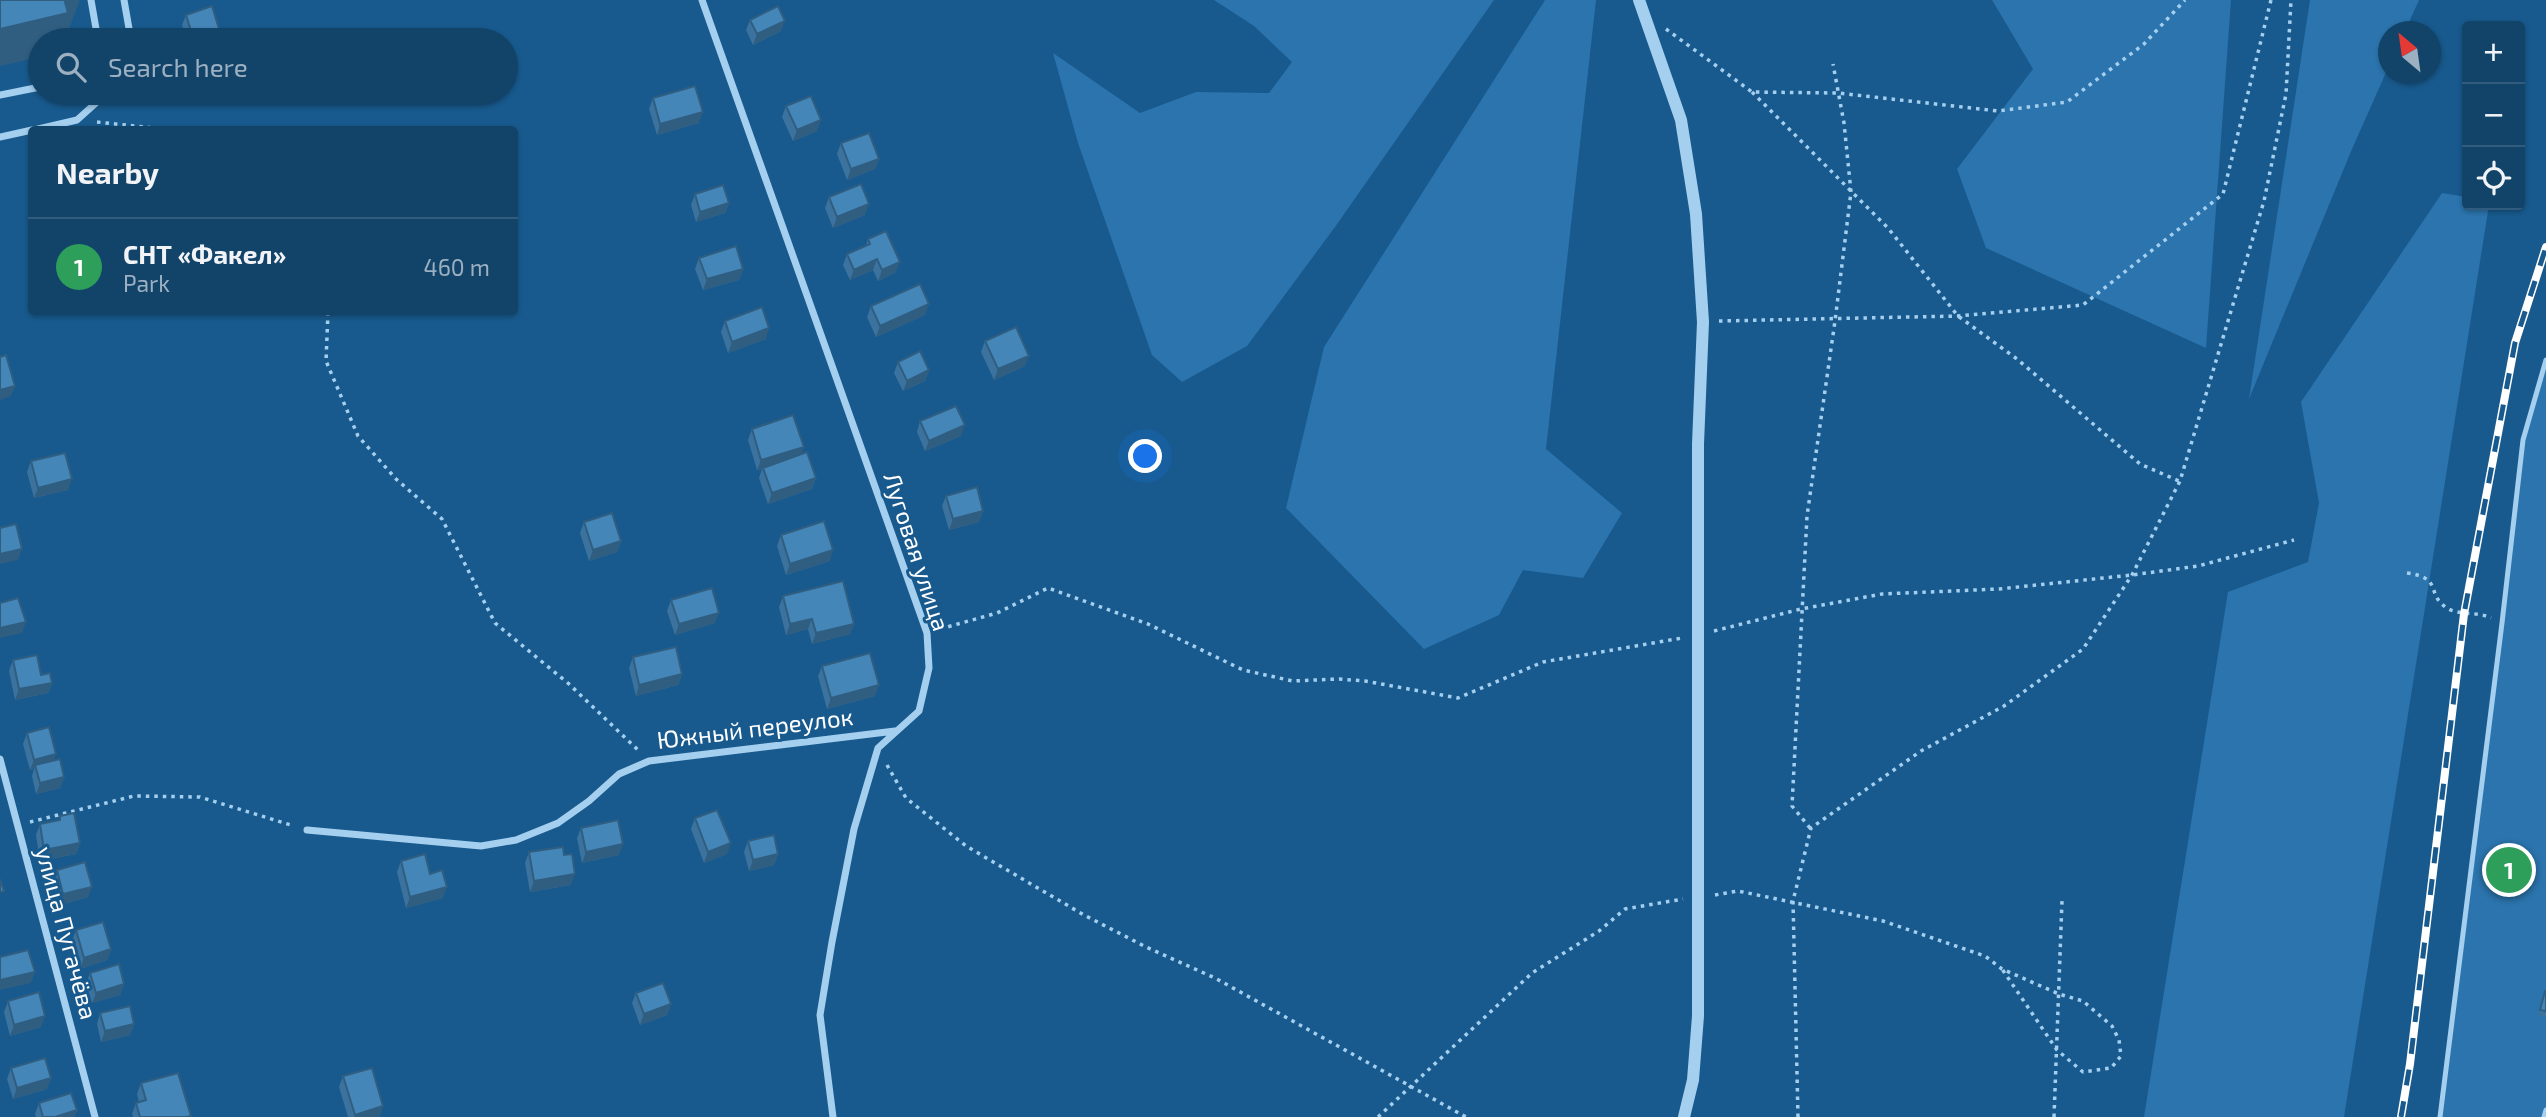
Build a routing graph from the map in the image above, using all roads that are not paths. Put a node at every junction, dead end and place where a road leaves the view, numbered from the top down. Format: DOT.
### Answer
graph roads {
  1 [pos="91,0"];
  2 [pos="124,0"];
  3 [pos="702,0"];
  4 [pos="1639,0"];
  5 [pos="96,28"];
  6 [pos="129,28"];
  7 [pos="28,89"];
  8 [pos="0,95"];
  9 [pos="94,105"];
  10 [pos="51,126"];
  11 [pos="28,131"];
  12 [pos="0,137"];
  13 [pos="2546,360"];
  14 [pos="2546,374"];
  15 [pos="2539,384"];
  16 [pos="896,731"];
  17 [pos="0,759"];
  18 [pos="307,830"];
  19 [pos="2546,1110"];
  20 [pos="95,1117"];
  21 [pos="833,1117"];
  22 [pos="1684,1117"];
  23 [pos="2440,1117"];
  24 [pos="2544,1117"];
  1 -- 5 [label="street"];
  2 -- 6 [label="street"];
  3 -- 16 [label="street, Луговая улица"];
  4 -- 22 [label="street"];
  7 -- 8 [label="street"];
  9 -- 10 [label="street"];
  11 -- 12 [label="street"];
  13 -- 15 [label="lane"];
  14 -- 15 [label="lane"];
  15 -- 23 [label="lane"];
  16 -- 18 [label="street, Южный переулок"];
  16 -- 21 [label="street, Луговая улица"];
  17 -- 20 [label="street, улица Пугачёва"];
  19 -- 24 [label="lane"];
}
